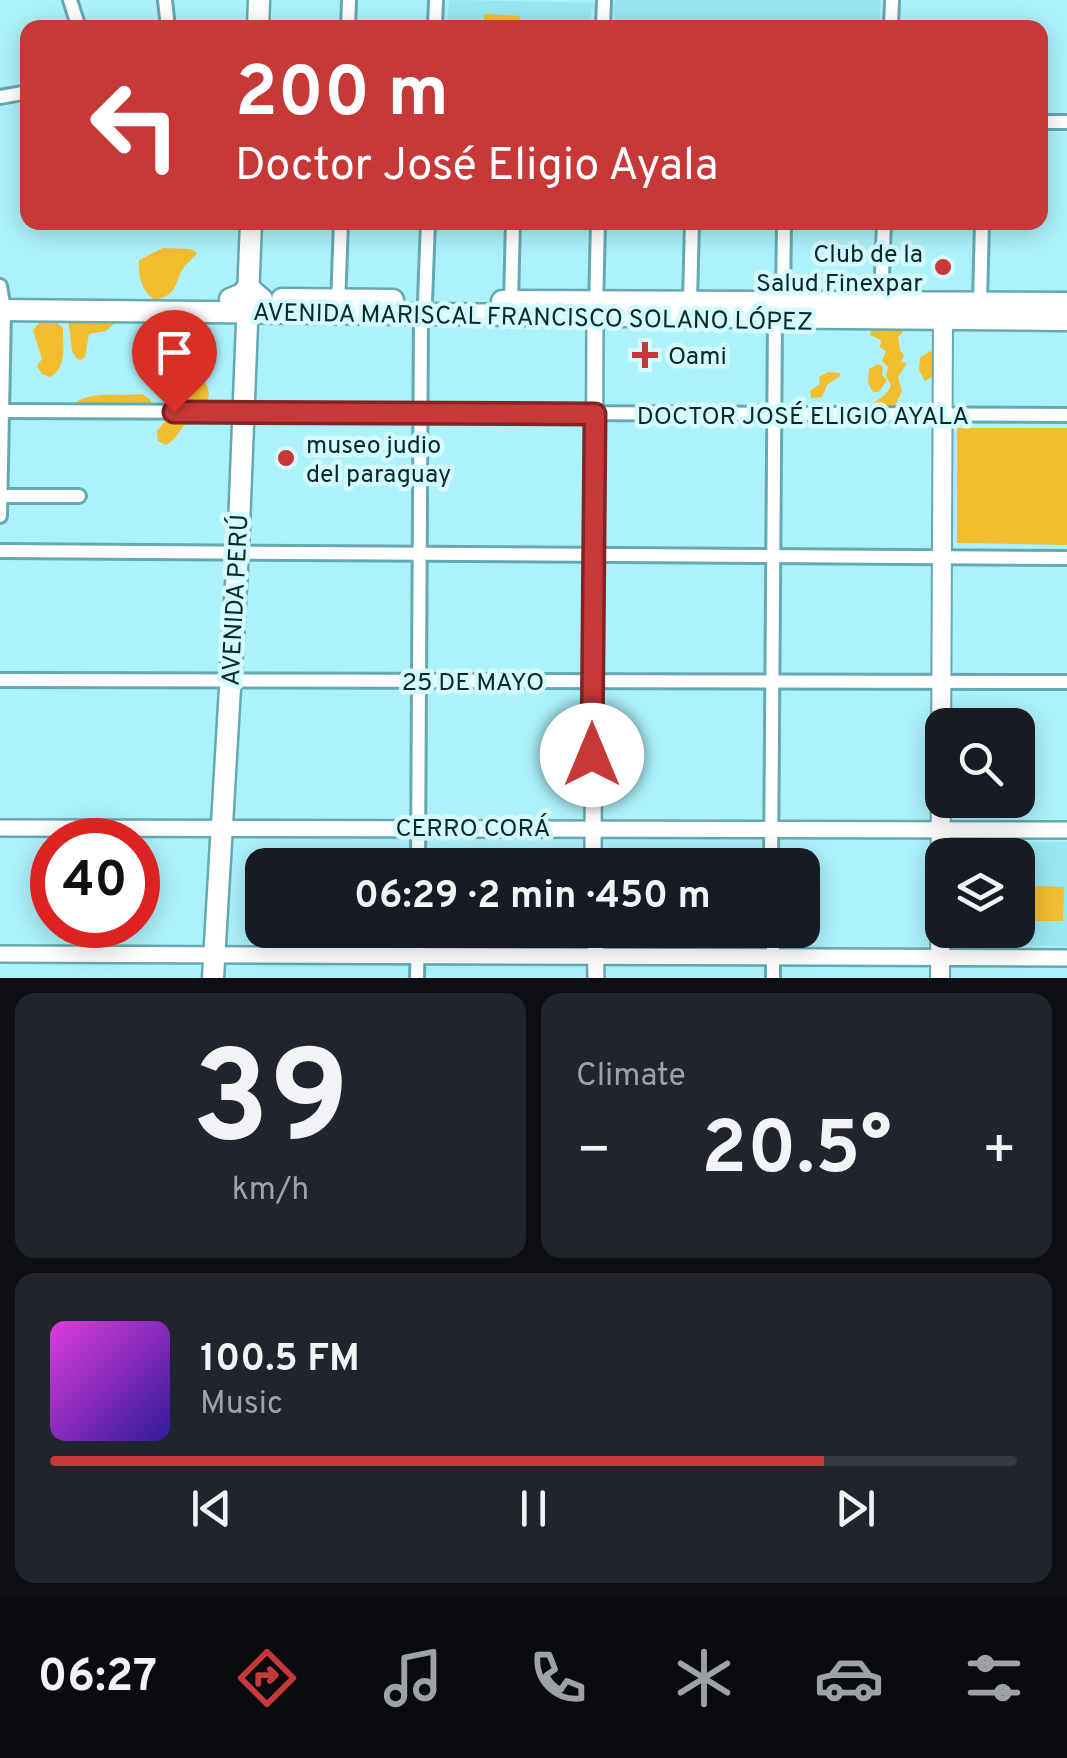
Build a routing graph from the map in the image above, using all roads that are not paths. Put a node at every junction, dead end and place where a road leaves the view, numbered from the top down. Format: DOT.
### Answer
graph roads {
  1 [pos="251,230"];
  2 [pos="341,230"];
  3 [pos="428,230"];
  4 [pos="513,230"];
  5 [pos="598,230"];
  6 [pos="692,230"];
  7 [pos="784,230"];
  8 [pos="884,230"];
  9 [pos="982,230"];
  10 [pos="2,301"];
  11 [pos="511,301"];
  12 [pos="556,302"];
  13 [pos="690,302"];
  14 [pos="881,302"];
  15 [pos="980,302"];
  16 [pos="1067,303"];
  17 [pos="247,306"];
  18 [pos="338,306"];
  19 [pos="423,307"];
  20 [pos="596,309"];
  21 [pos="779,310"];
  22 [pos="944,320"];
  23 [pos="1067,320"];
  24 [pos="1,411"];
  25 [pos="243,413"];
  26 [pos="421,414"];
  27 [pos="595,414"];
  28 [pos="943,414"];
  29 [pos="1067,415"];
  30 [pos="774,416"];
  31 [pos="0,496"];
  32 [pos="80,496"];
  33 [pos="0,516"];
  34 [pos="0,551"];
  35 [pos="238,552"];
  36 [pos="420,553"];
  37 [pos="594,554"];
  38 [pos="773,556"];
  39 [pos="942,558"];
  40 [pos="1067,558"];
  41 [pos="0,680"];
  42 [pos="230,681"];
  43 [pos="419,681"];
  44 [pos="593,682"];
  45 [pos="772,682"];
  46 [pos="941,682"];
  47 [pos="1067,682"];
  48 [pos="222,826"];
  49 [pos="418,827"];
  50 [pos="0,828"];
  51 [pos="592,828"];
  52 [pos="771,828"];
  53 [pos="940,830"];
  54 [pos="1067,830"];
  55 [pos="418,848"];
  56 [pos="593,848"];
  57 [pos="771,848"];
  58 [pos="418,948"];
  59 [pos="596,948"];
  60 [pos="773,948"];
  61 [pos="0,954"];
  62 [pos="214,955"];
  63 [pos="418,956"];
  64 [pos="596,956"];
  65 [pos="773,957"];
  66 [pos="940,958"];
  67 [pos="1067,958"];
  68 [pos="213,978"];
  69 [pos="418,978"];
  70 [pos="596,978"];
  71 [pos="773,978"];
  72 [pos="940,978"];
  1 -- 17 [label="main road, AVENIDA PERÚ"];
  2 -- 18 [label="street"];
  3 -- 19 [label="street"];
  4 -- 11 [label="street"];
  5 -- 20 [label="street"];
  6 -- 13 [label="street"];
  7 -- 21 [label="street"];
  8 -- 14 [label="street"];
  9 -- 15 [label="street"];
  10 -- 17 [label="main road, AVENIDA MARISCAL FRANCISCO SOLANO LÓPEZ"];
  10 -- 17 [label="main road, AVENIDA MARISCAL FRANCISCO SOLANO LÓPEZ"];
  10 -- 24 [label="street"];
  11 -- 12 [label="main road, AVENIDA MARISCAL FRANCISCO SOLANO LÓPEZ"];
  11 -- 19 [label="main road, AVENIDA MARISCAL FRANCISCO SOLANO LÓPEZ"];
  12 -- 19 [label="main road"];
  12 -- 20 [label="main road, AVENIDA MARISCAL FRANCISCO SOLANO LÓPEZ"];
  13 -- 20 [label="main road, AVENIDA MARISCAL FRANCISCO SOLANO LÓPEZ"];
  13 -- 21 [label="main road, AVENIDA MARISCAL FRANCISCO SOLANO LÓPEZ"];
  14 -- 15 [label="main road, AVENIDA MARISCAL FRANCISCO SOLANO LÓPEZ"];
  14 -- 21 [label="main road, AVENIDA MARISCAL FRANCISCO SOLANO LÓPEZ"];
  15 -- 16 [label="main road, AVENIDA MARISCAL FRANCISCO SOLANO LÓPEZ"];
  17 -- 18 [label="main road"];
  17 -- 25 [label="main road, AVENIDA PERÚ"];
  18 -- 19 [label="main road, AVENIDA MARISCAL FRANCISCO SOLANO LÓPEZ"];
  18 -- 19 [label="main road, AVENIDA MARISCAL FRANCISCO SOLANO LÓPEZ"];
  19 -- 20 [label="main road, AVENIDA MARISCAL FRANCISCO SOLANO LÓPEZ"];
  19 -- 26 [label="street"];
  20 -- 21 [label="main road, AVENIDA MARISCAL FRANCISCO SOLANO LÓPEZ"];
  20 -- 27 [label="street"];
  21 -- 22 [label="main road, AVENIDA MARISCAL FRANCISCO SOLANO LÓPEZ"];
  21 -- 30 [label="street"];
  22 -- 23 [label="main road, AVENIDA MARISCAL FRANCISCO SOLANO LÓPEZ"];
  22 -- 28 [label="main road"];
  24 -- 25 [label="street, DOCTOR JOSÉ ELIGIO AYALA"];
  24 -- 31 [label="street"];
  25 -- 26 [label="street, DOCTOR JOSÉ ELIGIO AYALA"];
  25 -- 35 [label="main road, AVENIDA PERÚ"];
  26 -- 27 [label="street, DOCTOR JOSÉ ELIGIO AYALA"];
  26 -- 36 [label="street"];
  27 -- 30 [label="street, DOCTOR JOSÉ ELIGIO AYALA"];
  27 -- 37 [label="street"];
  28 -- 29 [label="street, DOCTOR JOSÉ ELIGIO AYALA"];
  28 -- 30 [label="street, DOCTOR JOSÉ ELIGIO AYALA"];
  28 -- 39 [label="main road"];
  30 -- 38 [label="street"];
  31 -- 32 [label="street"];
  31 -- 33 [label="street"];
  34 -- 35 [label="street"];
  35 -- 36 [label="street"];
  35 -- 42 [label="main road, AVENIDA PERÚ"];
  36 -- 37 [label="street"];
  36 -- 43 [label="street"];
  37 -- 38 [label="street"];
  37 -- 44 [label="street"];
  38 -- 39 [label="street"];
  38 -- 45 [label="street"];
  39 -- 40 [label="street"];
  39 -- 46 [label="main road"];
  41 -- 42 [label="street, 25 DE MAYO"];
  42 -- 43 [label="street, 25 DE MAYO"];
  42 -- 48 [label="main road, AVENIDA PERÚ"];
  43 -- 44 [label="street, 25 DE MAYO"];
  43 -- 49 [label="street"];
  44 -- 45 [label="street, 25 DE MAYO"];
  44 -- 51 [label="street"];
  45 -- 46 [label="street, 25 DE MAYO"];
  45 -- 52 [label="street"];
  46 -- 47 [label="street, 25 DE MAYO"];
  46 -- 53 [label="main road"];
  48 -- 49 [label="street, CERRO CORÁ"];
  48 -- 50 [label="street, CERRO CORÁ"];
  48 -- 62 [label="main road, AVENIDA PERÚ"];
  49 -- 51 [label="street, CERRO CORÁ"];
  49 -- 55 [label="street"];
  51 -- 52 [label="street, CERRO CORÁ"];
  51 -- 56 [label="street"];
  52 -- 53 [label="street, CERRO CORÁ"];
  52 -- 57 [label="street"];
  53 -- 54 [label="street, CERRO CORÁ"];
  53 -- 66 [label="main road"];
  58 -- 63 [label="street"];
  59 -- 64 [label="street"];
  60 -- 65 [label="street"];
  61 -- 62 [label="street"];
  62 -- 63 [label="street"];
  62 -- 68 [label="main road, AVENIDA PERÚ"];
  63 -- 64 [label="street"];
  63 -- 69 [label="street"];
  64 -- 65 [label="street"];
  64 -- 70 [label="street"];
  65 -- 66 [label="street"];
  65 -- 71 [label="street"];
  66 -- 67 [label="street"];
  66 -- 72 [label="main road"];
}
